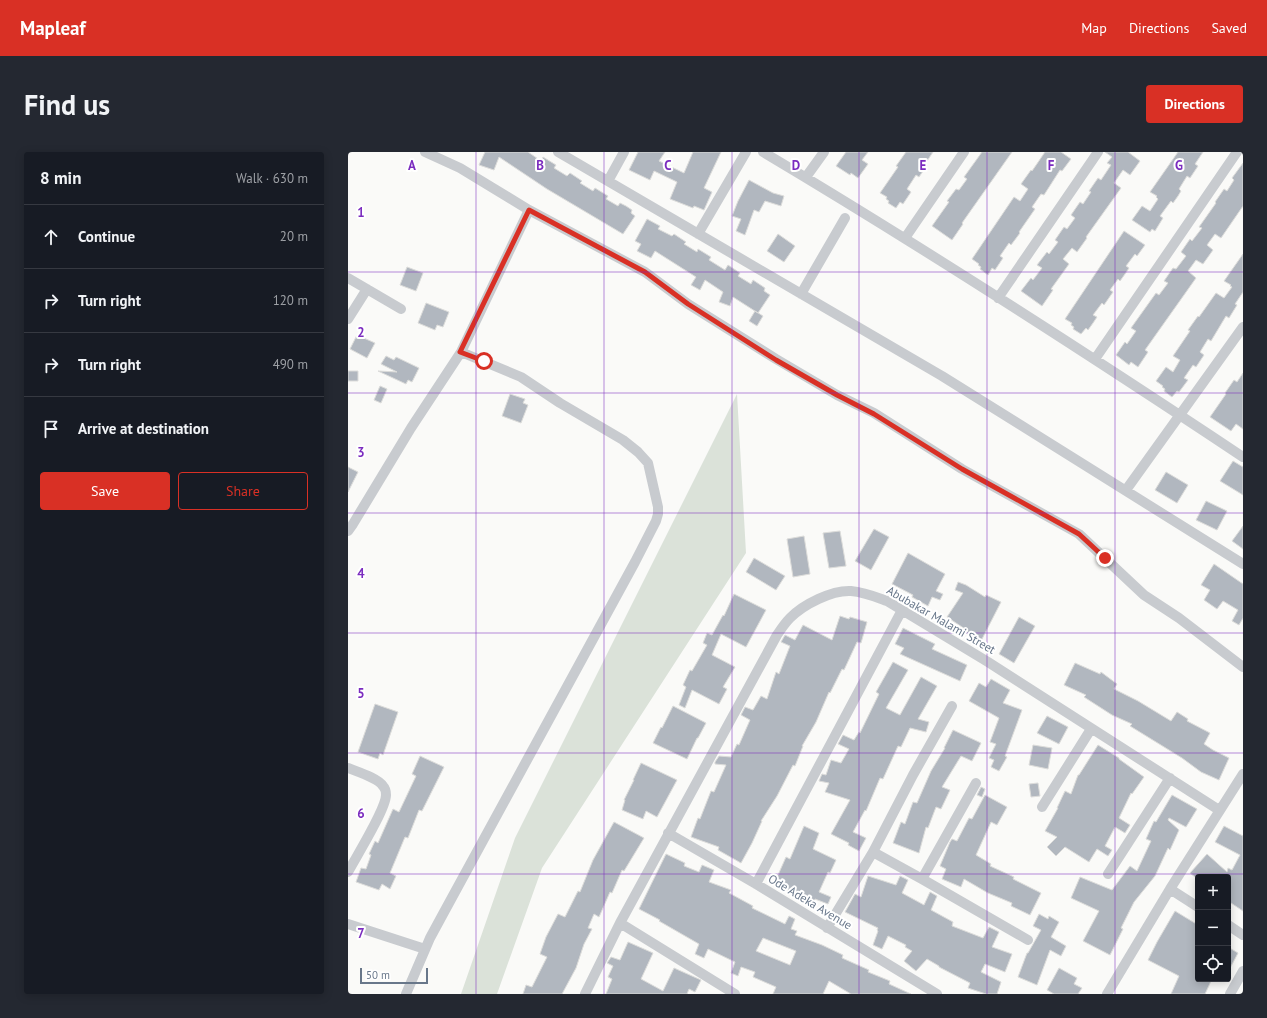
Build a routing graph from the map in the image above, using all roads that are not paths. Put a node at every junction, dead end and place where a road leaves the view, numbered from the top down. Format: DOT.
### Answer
graph roads {
  1 [pos="425,152"];
  2 [pos="558,152"];
  3 [pos="624,152"];
  4 [pos="746,152"];
  5 [pos="764,152"];
  6 [pos="824,152"];
  7 [pos="964,152"];
  8 [pos="1098,152"];
  9 [pos="1237,152"];
  10 [pos="806,177"];
  11 [pos="608,181"];
  12 [pos="529,210"];
  13 [pos="845,218"];
  14 [pos="698,234"];
  15 [pos="905,238"];
  16 [pos="348,278"];
  17 [pos="367,289"];
  18 [pos="800,294"];
  19 [pos="998,298"];
  20 [pos="401,309"];
  21 [pos="348,319"];
  22 [pos="1243,327"];
  23 [pos="460,352"];
  24 [pos="1095,359"];
  25 [pos="1180,415"];
  26 [pos="1243,457"];
  27 [pos="1126,490"];
  28 [pos="348,531"];
  29 [pos="1243,564"];
  30 [pos="902,610"];
  31 [pos="1243,667"];
  32 [pos="952,706"];
  33 [pos="1091,729"];
  34 [pos="348,768"];
  35 [pos="1243,774"];
  36 [pos="1170,778"];
  37 [pos="976,783"];
  38 [pos="1042,807"];
  39 [pos="1219,810"];
  40 [pos="668,833"];
  41 [pos="873,852"];
  42 [pos="348,872"];
  43 [pos="1108,874"];
  44 [pos="922,878"];
  45 [pos="756,884"];
  46 [pos="1170,889"];
  47 [pos="1195,905"];
  48 [pos="620,923"];
  49 [pos="348,924"];
  50 [pos="1231,927"];
  51 [pos="827,928"];
  52 [pos="1243,935"];
  53 [pos="1028,940"];
  54 [pos="425,949"];
  55 [pos="1243,971"];
  56 [pos="721,990"];
  57 [pos="406,994"];
  58 [pos="585,994"];
  59 [pos="735,994"];
  60 [pos="937,994"];
  61 [pos="1107,994"];
  62 [pos="1230,994"];
  1 -- 12 [label="street"];
  2 -- 11 [label="street"];
  3 -- 11 [label="street"];
  4 -- 14 [label="street"];
  5 -- 10 [label="street"];
  6 -- 10 [label="street"];
  7 -- 15 [label="street"];
  8 -- 19 [label="street"];
  9 -- 24 [label="street"];
  10 -- 15 [label="street"];
  11 -- 14 [label="street"];
  12 -- 23 [label="street"];
  12 -- 31 [label="street"];
  13 -- 18 [label="street"];
  14 -- 18 [label="street"];
  15 -- 19 [label="street"];
  16 -- 17 [label="street"];
  17 -- 20 [label="street"];
  17 -- 21 [label="street"];
  18 -- 27 [label="street"];
  19 -- 24 [label="street"];
  22 -- 25 [label="street"];
  23 -- 28 [label="street"];
  23 -- 54 [label="street"];
  24 -- 25 [label="street"];
  25 -- 26 [label="street"];
  25 -- 27 [label="street"];
  27 -- 29 [label="street"];
  30 -- 33 [label="street, Abubakar Malami Street"];
  30 -- 40 [label="street, Abubakar Malami Street"];
  30 -- 45 [label="street"];
  32 -- 41 [label="street"];
  33 -- 36 [label="street, Abubakar Malami Street"];
  33 -- 38 [label="street"];
  34 -- 42 [label="street"];
  35 -- 39 [label="street"];
  36 -- 39 [label="street, Abubakar Malami Street"];
  36 -- 43 [label="street"];
  37 -- 44 [label="street"];
  39 -- 46 [label="street"];
  40 -- 45 [label="street, Ode Adeka Avenue"];
  40 -- 48 [label="street, Abubakar Malami Street"];
  41 -- 44 [label="street"];
  41 -- 51 [label="street"];
  44 -- 53 [label="street"];
  45 -- 51 [label="street, Ode Adeka Avenue"];
  46 -- 47 [label="street"];
  46 -- 61 [label="street"];
  48 -- 56 [label="street"];
  48 -- 58 [label="street, Abubakar Malami Street"];
  49 -- 54 [label="street"];
  50 -- 52 [label="street"];
  51 -- 60 [label="street, Ode Adeka Avenue"];
  54 -- 57 [label="street"];
  55 -- 62 [label="street"];
  56 -- 59 [label="street"];
}
